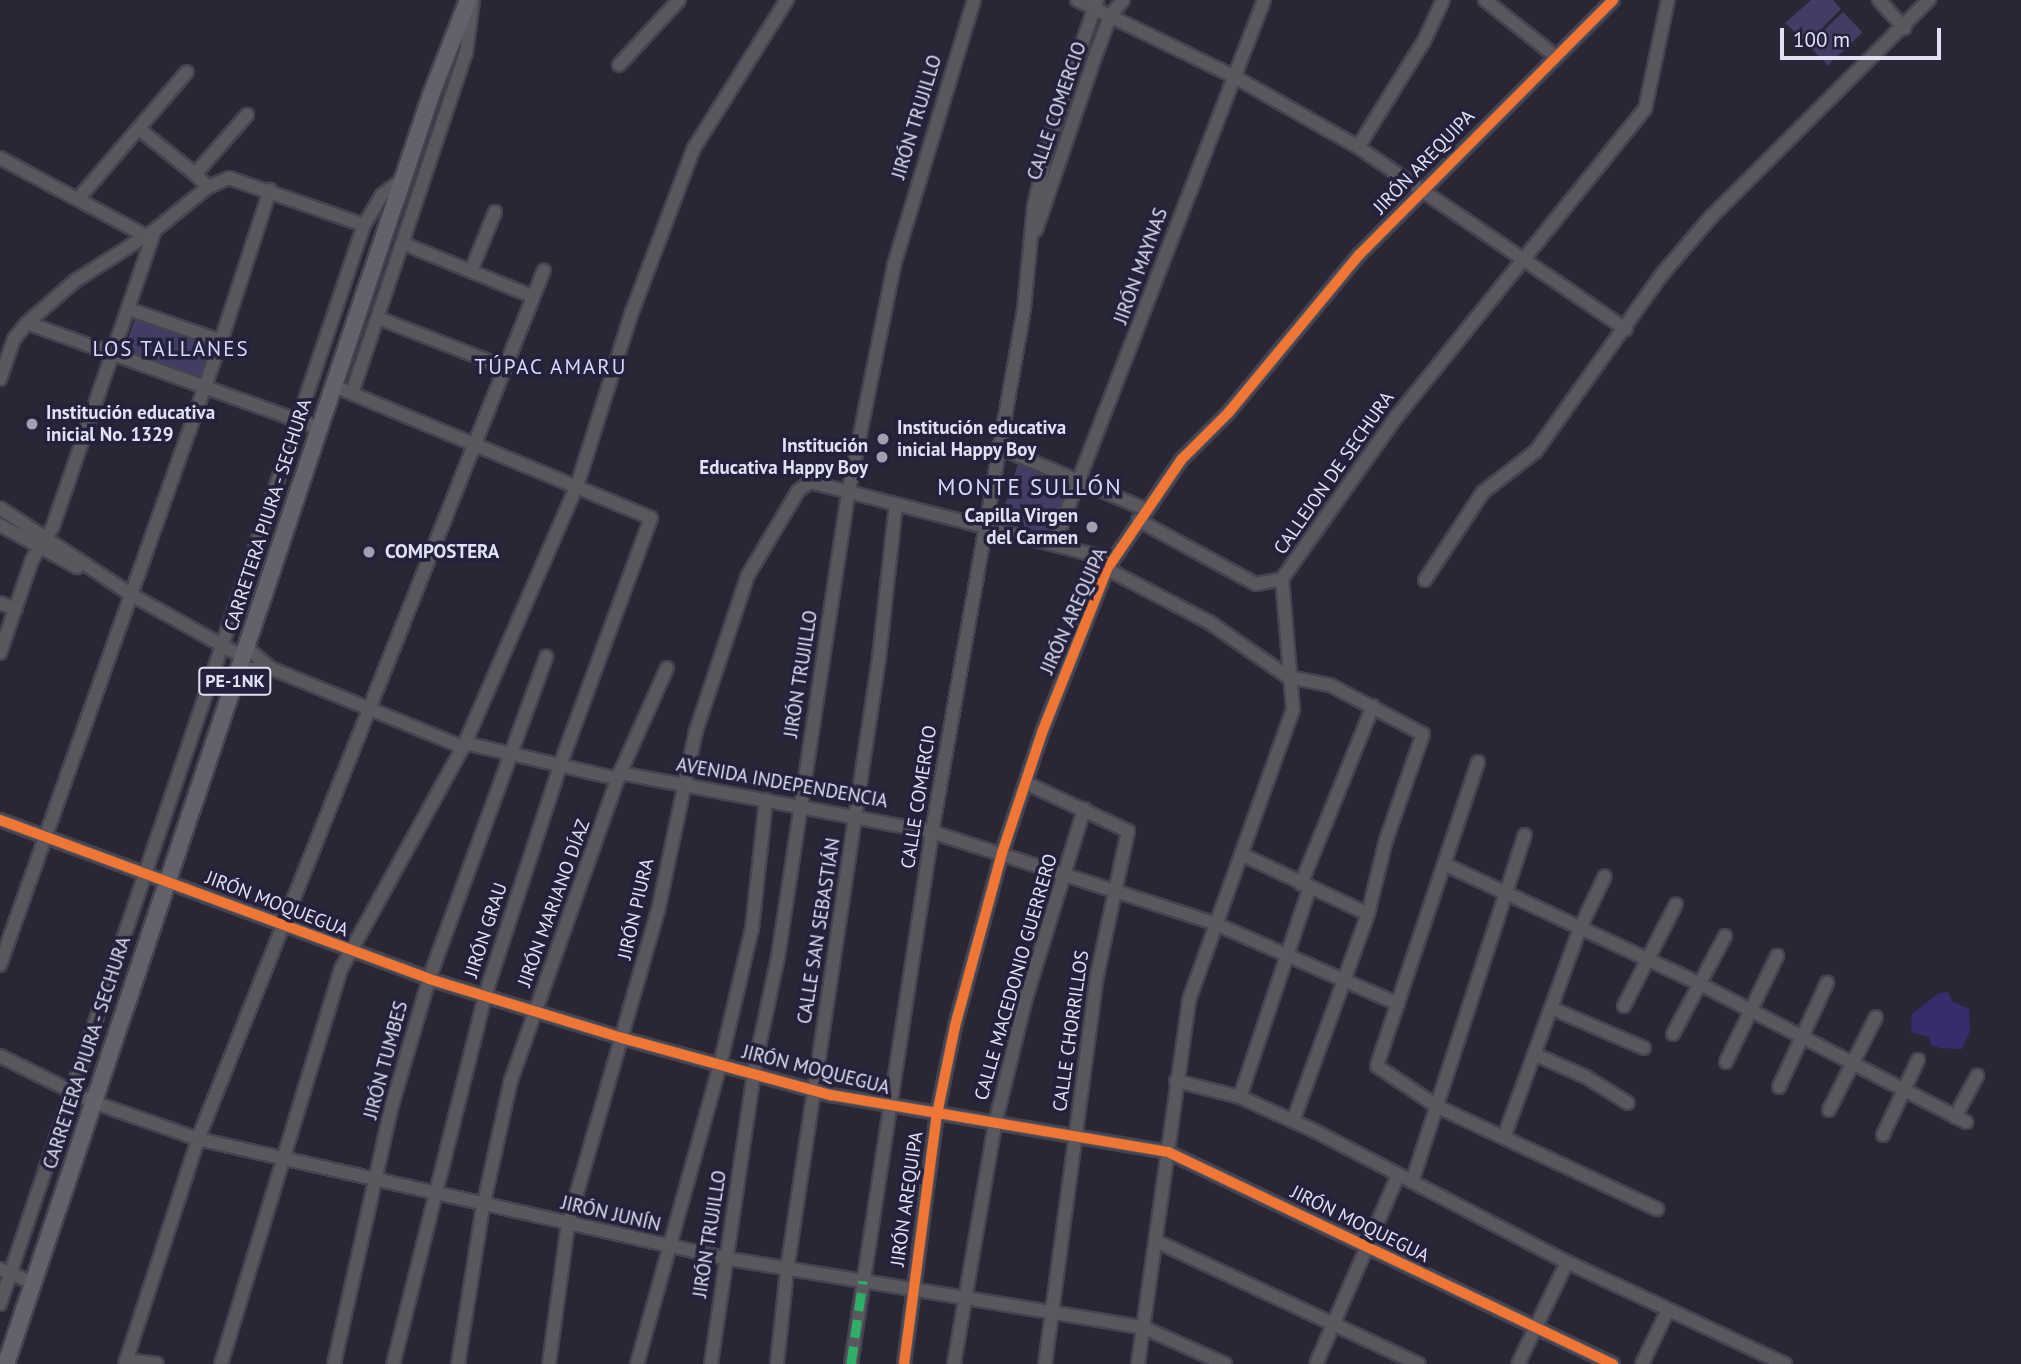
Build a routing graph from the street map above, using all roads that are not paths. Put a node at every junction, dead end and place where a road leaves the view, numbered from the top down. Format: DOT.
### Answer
graph roads {
  1 [pos="468,0"];
  2 [pos="473,0"];
  3 [pos="679,0"];
  4 [pos="788,0"];
  5 [pos="974,0"];
  6 [pos="1077,0"];
  7 [pos="1123,0"];
  8 [pos="1264,0"];
  9 [pos="1443,0"];
  10 [pos="1485,0"];
  11 [pos="1613,0"];
  12 [pos="1668,0"];
  13 [pos="1879,0"];
  14 [pos="1929,0"];
  15 [pos="1095,4"];
  16 [pos="1111,15"];
  17 [pos="1904,28"];
  18 [pos="1554,55"];
  19 [pos="619,65"];
  20 [pos="187,72"];
  21 [pos="1233,76"];
  22 [pos="247,115"];
  23 [pos="139,129"];
  24 [pos="1358,147"];
  25 [pos="0,158"];
  26 [pos="195,174"];
  27 [pos="403,179"];
  28 [pos="208,187"];
  29 [pos="1423,188"];
  30 [pos="270,190"];
  31 [pos="78,199"];
  32 [pos="495,212"];
  33 [pos="364,225"];
  34 [pos="150,233"];
  35 [pos="1033,237"];
  36 [pos="402,243"];
  37 [pos="1524,256"];
  38 [pos="544,270"];
  39 [pos="471,271"];
  40 [pos="531,296"];
  41 [pos="131,310"];
  42 [pos="378,318"];
  43 [pos="27,323"];
  44 [pos="1626,329"];
  45 [pos="221,341"];
  46 [pos="113,354"];
  47 [pos="501,366"];
  48 [pos="0,379"];
  49 [pos="334,386"];
  50 [pos="204,387"];
  51 [pos="352,393"];
  52 [pos="299,418"];
  53 [pos="320,428"];
  54 [pos="471,443"];
  55 [pos="998,447"];
  56 [pos="1082,480"];
  57 [pos="577,486"];
  58 [pos="848,494"];
  59 [pos="896,504"];
  60 [pos="0,508"];
  61 [pos="1142,515"];
  62 [pos="0,525"];
  63 [pos="986,526"];
  64 [pos="43,544"];
  65 [pos="1054,544"];
  66 [pos="1110,565"];
  67 [pos="1282,579"];
  68 [pos="1425,580"];
  69 [pos="125,591"];
  70 [pos="0,603"];
  71 [pos="16,609"];
  72 [pos="222,647"];
  73 [pos="0,653"];
  74 [pos="546,657"];
  75 [pos="243,658"];
  76 [pos="270,668"];
  77 [pos="667,668"];
  78 [pos="1288,677"];
  79 [pos="1373,706"];
  80 [pos="370,710"];
  81 [pos="464,745"];
  82 [pos="511,751"];
  83 [pos="1478,762"];
  84 [pos="561,764"];
  85 [pos="619,776"];
  86 [pos="1026,783"];
  87 [pos="682,784"];
  88 [pos="766,800"];
  89 [pos="800,805"];
  90 [pos="1084,809"];
  91 [pos="856,815"];
  92 [pos="0,820"];
  93 [pos="932,832"];
  94 [pos="1524,835"];
  95 [pos="43,836"];
  96 [pos="1002,853"];
  97 [pos="1241,854"];
  98 [pos="1444,864"];
  99 [pos="146,872"];
  100 [pos="1065,873"];
  101 [pos="1605,876"];
  102 [pos="167,880"];
  103 [pos="1305,887"];
  104 [pos="1112,888"];
  105 [pos="1507,894"];
  106 [pos="1676,904"];
  107 [pos="1368,914"];
  108 [pos="1216,924"];
  109 [pos="283,926"];
  110 [pos="1581,926"];
  111 [pos="1725,936"];
  112 [pos="352,952"];
  113 [pos="1288,953"];
  114 [pos="1777,956"];
  115 [pos="1648,959"];
  116 [pos="0,965"];
  117 [pos="429,979"];
  118 [pos="1346,980"];
  119 [pos="1827,983"];
  120 [pos="1700,984"];
  121 [pos="485,996"];
  122 [pos="1398,1004"];
  123 [pos="1624,1006"];
  124 [pos="1551,1008"];
  125 [pos="1749,1010"];
  126 [pos="534,1011"];
  127 [pos="1876,1017"];
  128 [pos="1673,1034"];
  129 [pos="622,1038"];
  130 [pos="1800,1038"];
  131 [pos="1644,1048"];
  132 [pos="1534,1054"];
  133 [pos="0,1056"];
  134 [pos="1918,1060"];
  135 [pos="1727,1062"];
  136 [pos="720,1065"];
  137 [pos="1852,1065"];
  138 [pos="755,1072"];
  139 [pos="1977,1076"];
  140 [pos="1176,1081"];
  141 [pos="1779,1087"];
  142 [pos="74,1090"];
  143 [pos="814,1090"];
  144 [pos="1904,1090"];
  145 [pos="1240,1097"];
  146 [pos="93,1102"];
  147 [pos="1628,1103"];
  148 [pos="891,1107"];
  149 [pos="1438,1107"];
  150 [pos="1829,1110"];
  151 [pos="937,1114"];
  152 [pos="1293,1121"];
  153 [pos="995,1125"];
  154 [pos="1883,1135"];
  155 [pos="1075,1137"];
  156 [pos="1504,1137"];
  157 [pos="198,1139"];
  158 [pos="1168,1153"];
  159 [pos="286,1160"];
  160 [pos="1398,1175"];
  161 [pos="377,1181"];
  162 [pos="1412,1182"];
  163 [pos="433,1193"];
  164 [pos="484,1207"];
  165 [pos="1657,1209"];
  166 [pos="568,1224"];
  167 [pos="1156,1241"];
  168 [pos="1369,1246"];
  169 [pos="670,1247"];
  170 [pos="724,1258"];
  171 [pos="1567,1262"];
  172 [pos="787,1270"];
  173 [pos="5,1271"];
  174 [pos="863,1281"];
  175 [pos="33,1283"];
  176 [pos="912,1289"];
  177 [pos="964,1297"];
  178 [pos="0,1304"];
  179 [pos="1051,1310"];
  180 [pos="1668,1311"];
  181 [pos="1334,1325"];
  182 [pos="1142,1326"];
  183 [pos="1534,1328"];
  184 [pos="125,1362"];
  185 [pos="6,1364"];
  186 [pos="157,1364"];
  187 [pos="221,1364"];
  188 [pos="334,1364"];
  189 [pos="393,1364"];
  190 [pos="458,1364"];
  191 [pos="549,1364"];
  192 [pos="637,1364"];
  193 [pos="711,1364"];
  194 [pos="777,1364"];
  195 [pos="851,1364"];
  196 [pos="904,1364"];
  197 [pos="954,1364"];
  198 [pos="1045,1364"];
  199 [pos="1138,1364"];
  200 [pos="1225,1364"];
  201 [pos="1316,1364"];
  202 [pos="1419,1364"];
  203 [pos="1518,1364"];
  204 [pos="1613,1364"];
  205 [pos="1642,1364"];
  206 [pos="1785,1364"];
  1 -- 27 [label="main road, CARRETERA PIURA - SECHURA / PE-1NK"];
  2 -- 36 [label="street"];
  3 -- 19 [label="street"];
  4 -- 57 [label="street"];
  5 -- 58 [label="street, JIRÓN TRUJILLO"];
  6 -- 15 [label="street"];
  7 -- 16 [label="street, CALLE COMERCIO"];
  8 -- 21 [label="street, JIRÓN MAYNAS"];
  9 -- 24 [label="street"];
  10 -- 18 [label="street"];
  11 -- 18 [label="street, JIRÓN AREQUIPA"];
  12 -- 37 [label="street, CALLEJON DE SECHURA"];
  13 -- 17 [label="street"];
  14 -- 17 [label="street"];
  15 -- 16 [label="street"];
  15 -- 35 [label="street, CALLE COMERCIO"];
  16 -- 21 [label="street"];
  16 -- 35 [label="street, CALLE COMERCIO"];
  17 -- 44 [label="street"];
  18 -- 29 [label="street, JIRÓN AREQUIPA"];
  20 -- 23 [label="street"];
  21 -- 24 [label="street"];
  21 -- 56 [label="street, JIRÓN MAYNAS"];
  22 -- 26 [label="street"];
  23 -- 26 [label="street"];
  23 -- 31 [label="street"];
  24 -- 29 [label="street"];
  25 -- 31 [label="street"];
  26 -- 28 [label="street"];
  27 -- 33 [label="street"];
  27 -- 49 [label="main road, CARRETERA PIURA - SECHURA / PE-1NK"];
  28 -- 30 [label="street"];
  28 -- 34 [label="street"];
  29 -- 37 [label="street"];
  29 -- 61 [label="street, JIRÓN AREQUIPA"];
  30 -- 33 [label="street"];
  30 -- 45 [label="street"];
  31 -- 34 [label="street"];
  32 -- 39 [label="street"];
  33 -- 52 [label="street"];
  34 -- 41 [label="street"];
  34 -- 43 [label="street"];
  35 -- 55 [label="street, CALLE COMERCIO"];
  36 -- 39 [label="street"];
  36 -- 42 [label="street"];
  37 -- 44 [label="street"];
  37 -- 67 [label="street, CALLEJON DE SECHURA"];
  38 -- 40 [label="street"];
  39 -- 40 [label="street"];
  40 -- 47 [label="street"];
  41 -- 45 [label="street"];
  41 -- 46 [label="street"];
  42 -- 47 [label="street"];
  42 -- 51 [label="street"];
  43 -- 46 [label="street"];
  43 -- 48 [label="street"];
  44 -- 68 [label="street"];
  45 -- 50 [label="street"];
  46 -- 50 [label="street"];
  46 -- 64 [label="street"];
  47 -- 54 [label="street"];
  49 -- 51 [label="street"];
  49 -- 53 [label="main road, CARRETERA PIURA - SECHURA / PE-1NK"];
  50 -- 52 [label="street"];
  50 -- 69 [label="street"];
  51 -- 54 [label="street"];
  52 -- 53 [label="street"];
  52 -- 72 [label="street"];
  53 -- 75 [label="main road, CARRETERA PIURA - SECHURA / PE-1NK"];
  54 -- 57 [label="street"];
  54 -- 80 [label="street"];
  55 -- 56 [label="street"];
  55 -- 63 [label="street, CALLE COMERCIO"];
  56 -- 61 [label="street"];
  56 -- 65 [label="street, JIRÓN MAYNAS"];
  57 -- 81 [label="street"];
  57 -- 84 [label="street, JIRÓN GRAU"];
  58 -- 59 [label="street"];
  58 -- 87 [label="street, JIRÓN PIURA"];
  58 -- 89 [label="street, JIRÓN TRUJILLO"];
  59 -- 63 [label="street"];
  59 -- 91 [label="street, CALLE SAN SEBASTIÁN"];
  60 -- 64 [label="street"];
  61 -- 66 [label="street, JIRÓN AREQUIPA"];
  61 -- 67 [label="street"];
  62 -- 64 [label="street"];
  63 -- 65 [label="street"];
  63 -- 93 [label="street, CALLE COMERCIO"];
  64 -- 69 [label="street"];
  64 -- 71 [label="street"];
  65 -- 66 [label="street"];
  66 -- 78 [label="street"];
  66 -- 86 [label="street, JIRÓN AREQUIPA"];
  67 -- 78 [label="street, CALLEJON DE SECHURA"];
  69 -- 72 [label="street"];
  69 -- 95 [label="street"];
  70 -- 71 [label="street"];
  71 -- 73 [label="street"];
  72 -- 75 [label="street"];
  72 -- 99 [label="street"];
  74 -- 82 [label="street, JIRÓN TUMBES"];
  75 -- 76 [label="street, AVENIDA INDEPENDENCIA"];
  75 -- 76 [label="street, AVENIDA INDEPENDENCIA"];
  75 -- 102 [label="main road, CARRETERA PIURA - SECHURA / PE-1NK"];
  76 -- 80 [label="street, AVENIDA INDEPENDENCIA"];
  77 -- 85 [label="street, JIRÓN MARIANO DÍAZ"];
  78 -- 79 [label="street"];
  78 -- 97 [label="street, CALLEJON DE SECHURA"];
  79 -- 103 [label="street"];
  79 -- 107 [label="street"];
  80 -- 81 [label="street, AVENIDA INDEPENDENCIA"];
  80 -- 109 [label="street"];
  81 -- 82 [label="street, AVENIDA INDEPENDENCIA"];
  81 -- 112 [label="street"];
  82 -- 84 [label="street, AVENIDA INDEPENDENCIA"];
  82 -- 117 [label="street, JIRÓN TUMBES"];
  83 -- 98 [label="street"];
  84 -- 85 [label="street, AVENIDA INDEPENDENCIA"];
  84 -- 121 [label="street, JIRÓN GRAU"];
  85 -- 87 [label="street, AVENIDA INDEPENDENCIA"];
  85 -- 126 [label="street, JIRÓN MARIANO DÍAZ"];
  86 -- 90 [label="street"];
  86 -- 96 [label="street, JIRÓN AREQUIPA"];
  87 -- 88 [label="street, AVENIDA INDEPENDENCIA"];
  87 -- 129 [label="street, JIRÓN PIURA"];
  88 -- 89 [label="street, AVENIDA INDEPENDENCIA"];
  88 -- 136 [label="street"];
  89 -- 91 [label="street, AVENIDA INDEPENDENCIA"];
  89 -- 138 [label="street, JIRÓN TRUJILLO"];
  90 -- 100 [label="street, CALLE MACEDONIO GUERRERO"];
  90 -- 104 [label="street, CALLE CHORRILLOS"];
  91 -- 93 [label="street, AVENIDA INDEPENDENCIA"];
  91 -- 143 [label="street, CALLE SAN SEBASTIÁN"];
  92 -- 95 [label="street, JIRÓN MOQUEGUA"];
  93 -- 96 [label="street, AVENIDA INDEPENDENCIA"];
  93 -- 148 [label="street, CALLE COMERCIO"];
  94 -- 105 [label="street"];
  95 -- 99 [label="street, JIRÓN MOQUEGUA"];
  95 -- 116 [label="street"];
  96 -- 100 [label="street, AVENIDA INDEPENDENCIA"];
  96 -- 151 [label="street, JIRÓN AREQUIPA"];
  97 -- 103 [label="street"];
  97 -- 108 [label="street, CALLEJON DE SECHURA"];
  98 -- 105 [label="street"];
  98 -- 122 [label="street"];
  99 -- 102 [label="street, JIRÓN MOQUEGUA"];
  99 -- 142 [label="street"];
  100 -- 104 [label="street, AVENIDA INDEPENDENCIA"];
  100 -- 153 [label="street, CALLE MACEDONIO GUERRERO"];
  101 -- 110 [label="street"];
  102 -- 109 [label="street, JIRÓN MOQUEGUA"];
  102 -- 146 [label="main road, CARRETERA PIURA - SECHURA / PE-1NK"];
  103 -- 107 [label="street"];
  103 -- 113 [label="street"];
  104 -- 108 [label="street, AVENIDA INDEPENDENCIA"];
  104 -- 155 [label="street, CALLE CHORRILLOS"];
  105 -- 110 [label="street"];
  105 -- 149 [label="street"];
  106 -- 115 [label="street"];
  107 -- 118 [label="street"];
  108 -- 113 [label="street, AVENIDA INDEPENDENCIA"];
  108 -- 140 [label="street, CALLEJON DE SECHURA"];
  109 -- 112 [label="street, JIRÓN MOQUEGUA"];
  109 -- 157 [label="street"];
  110 -- 115 [label="street"];
  110 -- 124 [label="street"];
  111 -- 120 [label="street"];
  112 -- 117 [label="street, JIRÓN MOQUEGUA"];
  112 -- 159 [label="street"];
  113 -- 118 [label="street, AVENIDA INDEPENDENCIA"];
  113 -- 145 [label="street"];
  114 -- 125 [label="street"];
  115 -- 120 [label="street"];
  115 -- 123 [label="street"];
  117 -- 121 [label="street, JIRÓN MOQUEGUA"];
  117 -- 161 [label="street, JIRÓN TUMBES"];
  118 -- 122 [label="street, AVENIDA INDEPENDENCIA"];
  118 -- 152 [label="street"];
  119 -- 130 [label="street"];
  120 -- 125 [label="street"];
  120 -- 128 [label="street"];
  121 -- 126 [label="street, JIRÓN MOQUEGUA"];
  121 -- 163 [label="street, JIRÓN GRAU"];
  122 -- 149 [label="street"];
  124 -- 131 [label="street"];
  124 -- 132 [label="street"];
  125 -- 130 [label="street"];
  125 -- 135 [label="street"];
  126 -- 129 [label="street, JIRÓN MOQUEGUA"];
  126 -- 164 [label="street, JIRÓN MARIANO DÍAZ"];
  127 -- 137 [label="street"];
  129 -- 136 [label="street, JIRÓN MOQUEGUA"];
  129 -- 166 [label="street, JIRÓN PIURA"];
  130 -- 137 [label="street"];
  130 -- 141 [label="street"];
  132 -- 147 [label="street"];
  132 -- 156 [label="street"];
  133 -- 142 [label="street, JIRÓN JUNÍN"];
  134 -- 144 [label="street"];
  136 -- 138 [label="street, JIRÓN MOQUEGUA"];
  136 -- 169 [label="street"];
  137 -- 144 [label="street"];
  137 -- 150 [label="street"];
  138 -- 143 [label="street, JIRÓN MOQUEGUA"];
  138 -- 170 [label="street, JIRÓN TRUJILLO"];
  139 -- 144 [label="street"];
  140 -- 145 [label="street"];
  140 -- 158 [label="street, CALLEJON DE SECHURA"];
  142 -- 146 [label="street, JIRÓN JUNÍN"];
  142 -- 173 [label="street"];
  143 -- 148 [label="street, JIRÓN MOQUEGUA"];
  143 -- 172 [label="street, CALLE SAN SEBASTIÁN"];
  144 -- 154 [label="street"];
  145 -- 152 [label="street"];
  146 -- 157 [label="street, JIRÓN JUNÍN"];
  146 -- 175 [label="main road, CARRETERA PIURA - SECHURA / PE-1NK"];
  148 -- 151 [label="street, JIRÓN MOQUEGUA"];
  148 -- 174 [label="street, CALLE COMERCIO"];
  149 -- 156 [label="street"];
  149 -- 162 [label="street"];
  151 -- 153 [label="street, JIRÓN MOQUEGUA"];
  151 -- 176 [label="street, JIRÓN AREQUIPA"];
  152 -- 160 [label="street"];
  153 -- 155 [label="street, JIRÓN MOQUEGUA"];
  153 -- 177 [label="street, CALLE MACEDONIO GUERRERO"];
  155 -- 158 [label="street, JIRÓN MOQUEGUA"];
  155 -- 179 [label="street, CALLE CHORRILLOS"];
  156 -- 165 [label="street"];
  157 -- 159 [label="street, JIRÓN JUNÍN"];
  157 -- 184 [label="street"];
  158 -- 167 [label="street, CALLEJON DE SECHURA"];
  158 -- 168 [label="street, JIRÓN MOQUEGUA"];
  159 -- 161 [label="street, JIRÓN JUNÍN"];
  159 -- 187 [label="street"];
  160 -- 162 [label="street"];
  160 -- 168 [label="street"];
  161 -- 163 [label="street, JIRÓN JUNÍN"];
  161 -- 188 [label="street, JIRÓN TUMBES"];
  162 -- 171 [label="street"];
  163 -- 164 [label="street, JIRÓN JUNÍN"];
  163 -- 189 [label="street, JIRÓN GRAU"];
  164 -- 166 [label="street, JIRÓN JUNÍN"];
  164 -- 190 [label="street, JIRÓN MARIANO DÍAZ"];
  166 -- 169 [label="street, JIRÓN JUNÍN"];
  166 -- 191 [label="street, JIRÓN PIURA"];
  167 -- 181 [label="street"];
  167 -- 182 [label="street, CALLEJON DE SECHURA"];
  168 -- 181 [label="street"];
  168 -- 183 [label="street, JIRÓN MOQUEGUA"];
  169 -- 170 [label="street, JIRÓN JUNÍN"];
  169 -- 192 [label="street"];
  170 -- 172 [label="street, JIRÓN JUNÍN"];
  170 -- 193 [label="street, JIRÓN TRUJILLO"];
  171 -- 180 [label="street"];
  171 -- 183 [label="street"];
  172 -- 174 [label="street, JIRÓN JUNÍN"];
  172 -- 194 [label="street, CALLE SAN SEBASTIÁN"];
  173 -- 175 [label="street"];
  173 -- 178 [label="street"];
  174 -- 176 [label="street, JIRÓN JUNÍN"];
  174 -- 195 [label="street, CALLE COMERCIO"];
  175 -- 185 [label="main road, CARRETERA PIURA - SECHURA / PE-1NK"];
  176 -- 177 [label="street, JIRÓN JUNÍN"];
  176 -- 196 [label="street, JIRÓN AREQUIPA"];
  177 -- 179 [label="street, JIRÓN JUNÍN"];
  177 -- 197 [label="street, CALLE MACEDONIO GUERRERO"];
  179 -- 182 [label="street, JIRÓN JUNÍN"];
  179 -- 198 [label="street, CALLE CHORRILLOS"];
  180 -- 205 [label="street"];
  180 -- 206 [label="street"];
  181 -- 201 [label="street"];
  181 -- 202 [label="street"];
  182 -- 199 [label="street, CALLEJON DE SECHURA"];
  182 -- 200 [label="street, JIRÓN JUNÍN"];
  183 -- 203 [label="street"];
  183 -- 204 [label="street, JIRÓN MOQUEGUA"];
  184 -- 186 [label="street"];
}
